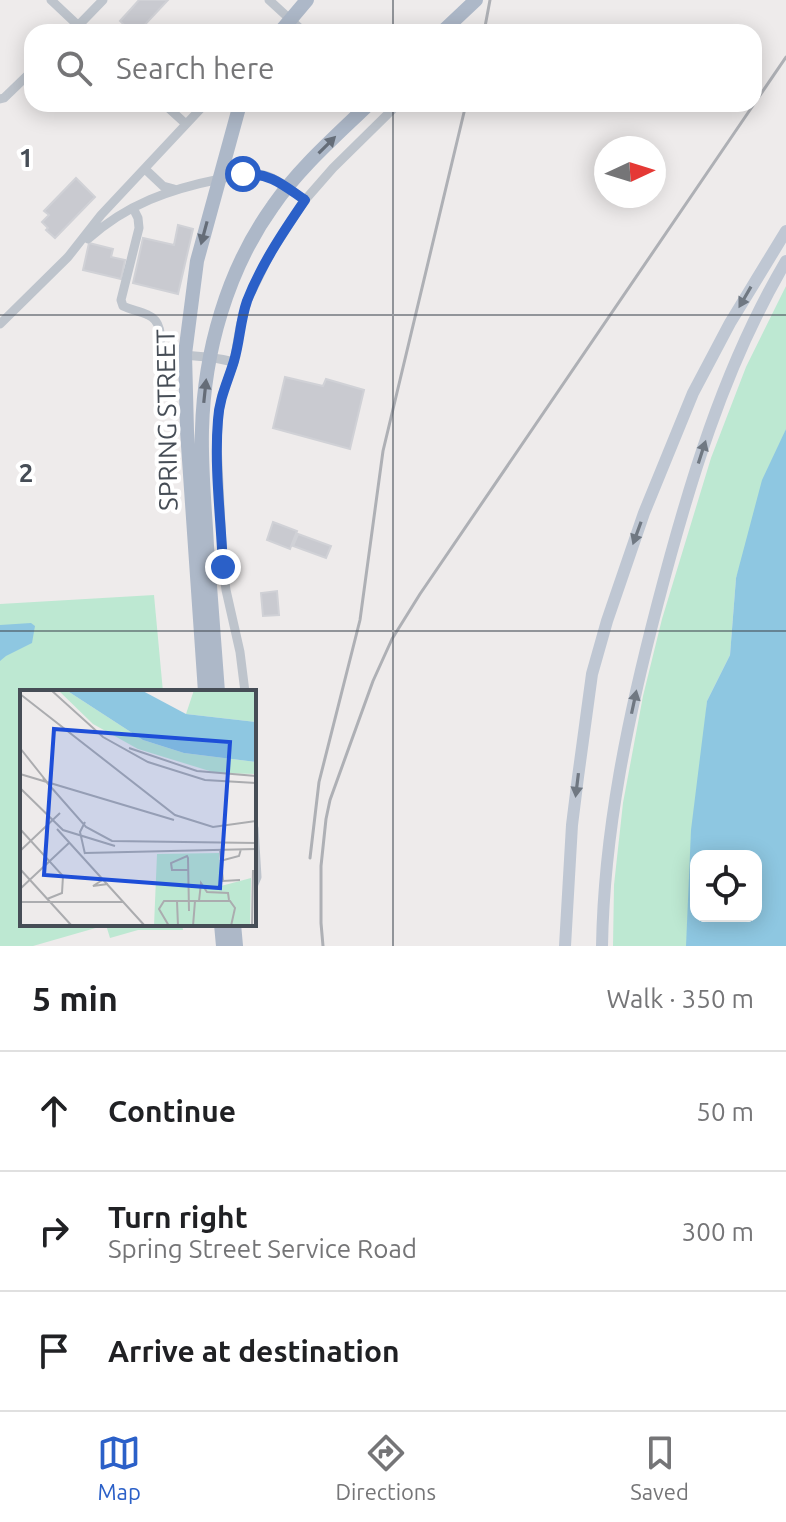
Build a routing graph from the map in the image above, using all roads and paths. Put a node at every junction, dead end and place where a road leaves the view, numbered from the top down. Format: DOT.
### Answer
graph roads {
  1 [pos="51,0"];
  2 [pos="103,0"];
  3 [pos="269,0"];
  4 [pos="476,0"];
  5 [pos="306,1"];
  6 [pos="289,19"];
  7 [pos="73,24"];
  8 [pos="83,24"];
  9 [pos="282,24"];
  10 [pos="286,24"];
  11 [pos="295,24"];
  12 [pos="450,24"];
  13 [pos="24,79"];
  14 [pos="0,99"];
  15 [pos="173,112"];
  16 [pos="197,112"];
  17 [pos="238,112"];
  18 [pos="361,112"];
  19 [pos="390,112"];
  20 [pos="186,124"];
  21 [pos="145,169"];
  22 [pos="182,187"];
  23 [pos="288,188"];
  24 [pos="305,200"];
  25 [pos="133,208"];
  26 [pos="786,231"];
  27 [pos="68,257"];
  28 [pos="786,261"];
  29 [pos="0,324"];
  30 [pos="185,354"];
  31 [pos="210,356"];
  32 [pos="234,362"];
  33 [pos="205,690"];
  34 [pos="218,690"];
  35 [pos="245,690"];
  36 [pos="221,926"];
  37 [pos="234,926"];
  38 [pos="223,946"];
  39 [pos="236,946"];
  40 [pos="565,946"];
  41 [pos="602,946"];
  1 -- 7 [label="street"];
  2 -- 8 [label="street"];
  3 -- 6 [label="street"];
  4 -- 12 [label="main road"];
  5 -- 6 [label="main road"];
  6 -- 9 [label="street"];
  6 -- 10 [label="main road"];
  6 -- 11 [label="street"];
  13 -- 14 [label="street"];
  15 -- 20 [label="street"];
  16 -- 20 [label="street"];
  17 -- 30 [label="main road, SPRING STREET, one-way"];
  23 -- 18 [label="main road, SPRING STREET, one-way"];
  19 -- 24 [label="street"];
  20 -- 21 [label="street"];
  21 -- 22 [label="street"];
  21 -- 27 [label="street"];
  22 -- 23 [label="street"];
  22 -- 25 [label="street"];
  23 -- 24 [label="street"];
  23 -- 31 [label="main road, SPRING STREET"];
  24 -- 32 [label="street"];
  25 -- 27 [label="street"];
  25 -- 30 [label="street"];
  26 -- 40 [label="main road, one-way"];
  27 -- 29 [label="street"];
  41 -- 28 [label="main road, one-way"];
  30 -- 31 [label="street"];
  30 -- 33 [label="main road, SPRING STREET"];
  31 -- 32 [label="street"];
  34 -- 31 [label="main road, SPRING STREET, one-way"];
  32 -- 35 [label="street"];
  36 -- 38 [label="main road"];
  37 -- 39 [label="main road"];
}
